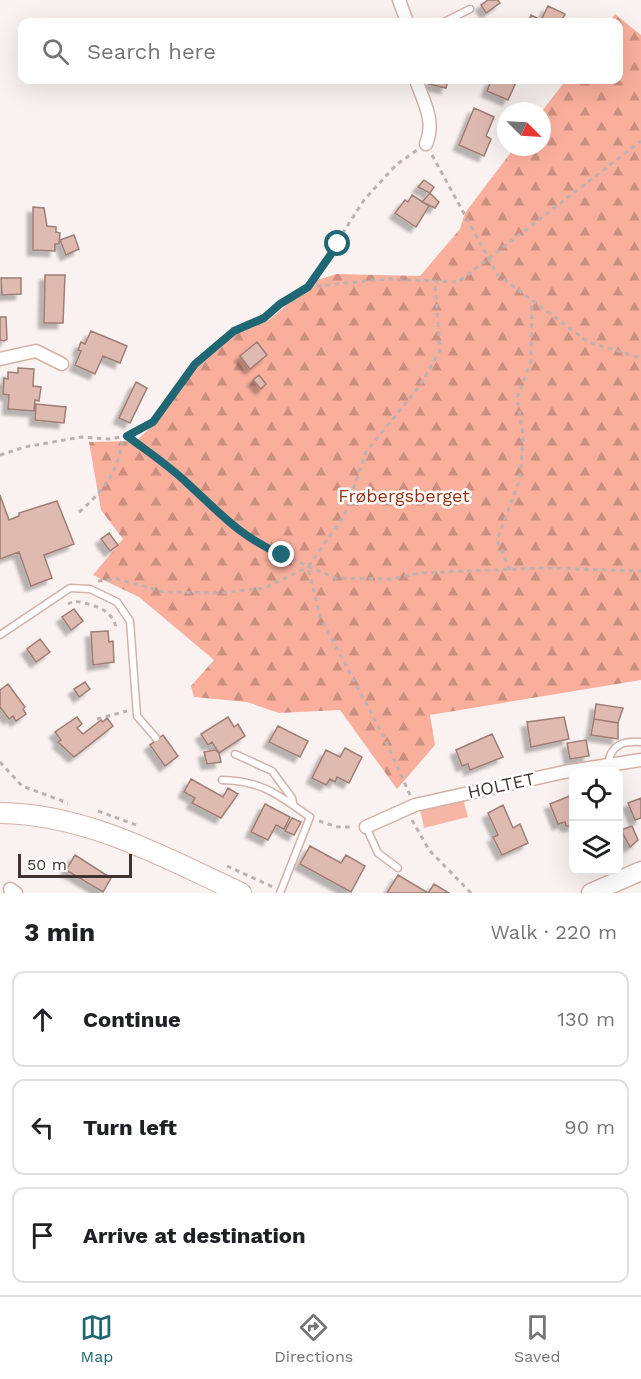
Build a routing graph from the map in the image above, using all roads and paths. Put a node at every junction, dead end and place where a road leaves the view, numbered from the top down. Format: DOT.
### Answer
graph roads {
  1 [pos="399,0"];
  2 [pos="470,9"];
  3 [pos="406,18"];
  4 [pos="452,18"];
  5 [pos="417,84"];
  6 [pos="641,141"];
  7 [pos="426,144"];
  8 [pos="488,260"];
  9 [pos="435,281"];
  10 [pos="308,287"];
  11 [pos="532,300"];
  12 [pos="641,358"];
  13 [pos="0,359"];
  14 [pos="62,364"];
  15 [pos="125,436"];
  16 [pos="0,456"];
  17 [pos="79,512"];
  18 [pos="308,567"];
  19 [pos="510,570"];
  20 [pos="641,571"];
  21 [pos="90,589"];
  22 [pos="68,604"];
  23 [pos="116,630"];
  24 [pos="0,635"];
  25 [pos="136,710"];
  26 [pos="371,713"];
  27 [pos="97,719"];
  28 [pos="156,738"];
  29 [pos="641,742"];
  30 [pos="235,754"];
  31 [pos="641,760"];
  32 [pos="608,764"];
  33 [pos="222,780"];
  34 [pos="293,803"];
  35 [pos="0,813"];
  36 [pos="310,817"];
  37 [pos="366,827"];
  38 [pos="398,868"];
  39 [pos="641,871"];
  40 [pos="241,893"];
  41 [pos="280,893"];
  42 [pos="591,893"];
  1 -- 3 [label="street"];
  2 -- 4 [label="lane"];
  5 -- 7 [label="street"];
  6 -- 8 [label="path"];
  7 -- 8 [label="path"];
  7 -- 10 [label="path"];
  8 -- 9 [label="path"];
  8 -- 11 [label="path"];
  9 -- 10 [label="path"];
  9 -- 18 [label="path"];
  10 -- 15 [label="path"];
  11 -- 12 [label="path"];
  11 -- 19 [label="path"];
  13 -- 14 [label="street"];
  15 -- 16 [label="path"];
  15 -- 17 [label="path"];
  15 -- 18 [label="path"];
  18 -- 19 [label="path"];
  18 -- 21 [label="path"];
  18 -- 26 [label="path"];
  19 -- 20 [label="path"];
  21 -- 24 [label="lane"];
  21 -- 25 [label="lane"];
  22 -- 23 [label="path"];
  25 -- 27 [label="path"];
  25 -- 28 [label="lane"];
  29 -- 32 [label="lane"];
  30 -- 34 [label="lane"];
  31 -- 32 [label="street, HOLTET"];
  32 -- 37 [label="street, HOLTET"];
  33 -- 34 [label="lane"];
  34 -- 36 [label="lane"];
  35 -- 40 [label="main road"];
  36 -- 37 [label="path"];
  36 -- 41 [label="lane"];
  37 -- 38 [label="lane"];
  39 -- 42 [label="main road"];
}
